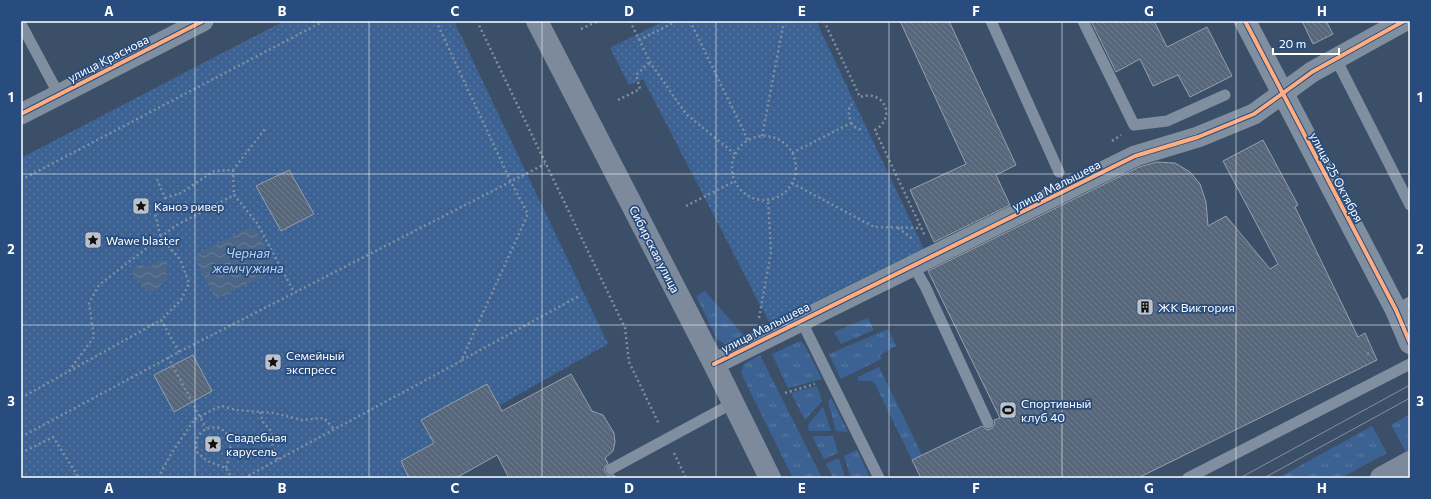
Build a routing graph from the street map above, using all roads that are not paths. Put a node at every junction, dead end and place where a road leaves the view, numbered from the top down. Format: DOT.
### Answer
graph roads {
  1 [pos="203,21"];
  2 [pos="537,21"];
  3 [pos="991,21"];
  4 [pos="1083,21"];
  5 [pos="1246,21"];
  6 [pos="1404,21"];
  7 [pos="21,24"];
  8 [pos="1336,59"];
  9 [pos="1283,94"];
  10 [pos="59,95"];
  11 [pos="1225,95"];
  12 [pos="21,114"];
  13 [pos="1059,172"];
  14 [pos="1410,204"];
  15 [pos="914,267"];
  16 [pos="1403,306"];
  17 [pos="801,320"];
  18 [pos="1410,343"];
  19 [pos="714,364"];
  20 [pos="1410,364"];
  21 [pos="733,403"];
  22 [pos="988,423"];
  23 [pos="1410,462"];
  24 [pos="611,469"];
  25 [pos="770,478"];
  26 [pos="879,478"];
  27 [pos="1188,478"];
  28 [pos="1381,478"];
  1 -- 10 [label="street, улица Краснова"];
  2 -- 19 [label="main road, Сибирская улица"];
  3 -- 13 [label="lane"];
  4 -- 11 [label="lane"];
  5 -- 9 [label="street, улица 25 Октября"];
  6 -- 8 [label="street, улица Малышева"];
  7 -- 10 [label="lane"];
  8 -- 9 [label="street, улица Малышева"];
  8 -- 14 [label="lane"];
  9 -- 15 [label="street, улица Малышева"];
  9 -- 16 [label="street, улица 25 Октября"];
  10 -- 12 [label="street, улица Краснова"];
  15 -- 17 [label="street, улица Малышева"];
  15 -- 22 [label="lane"];
  16 -- 18 [label="street, улица 25 Октября"];
  17 -- 19 [label="street, улица Малышева"];
  17 -- 26 [label="lane"];
  19 -- 21 [label="main road, Сибирская улица"];
  20 -- 27 [label="lane"];
  21 -- 24 [label="lane"];
  21 -- 25 [label="main road, Сибирская улица"];
  23 -- 28 [label="main road"];
}
